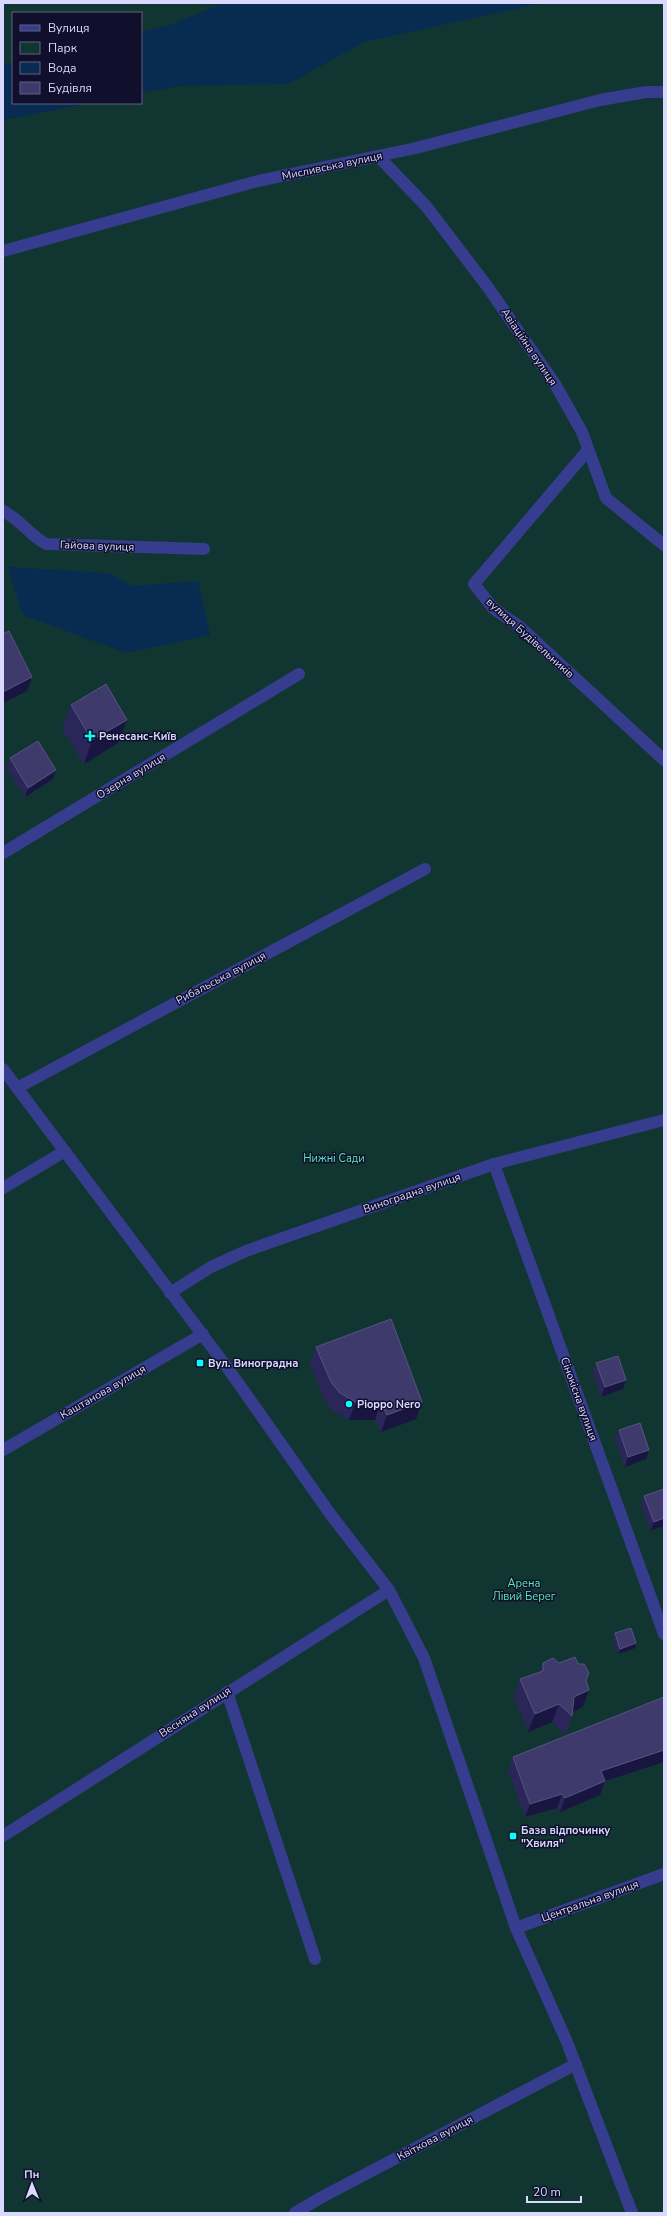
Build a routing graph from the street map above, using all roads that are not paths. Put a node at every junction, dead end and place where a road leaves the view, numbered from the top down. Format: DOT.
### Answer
graph roads {
  1 [pos="664,92"];
  2 [pos="378,156"];
  3 [pos="3,251"];
  4 [pos="588,450"];
  5 [pos="3,511"];
  6 [pos="664,545"];
  7 [pos="204,549"];
  8 [pos="300,674"];
  9 [pos="664,760"];
  10 [pos="3,853"];
  11 [pos="425,869"];
  12 [pos="3,1069"];
  13 [pos="17,1088"];
  14 [pos="664,1120"];
  15 [pos="65,1151"];
  16 [pos="494,1164"];
  17 [pos="3,1188"];
  18 [pos="170,1293"];
  19 [pos="203,1334"];
  20 [pos="3,1450"];
  21 [pos="389,1590"];
  22 [pos="664,1634"];
  23 [pos="227,1692"];
  24 [pos="3,1836"];
  25 [pos="664,1874"];
  26 [pos="516,1928"];
  27 [pos="315,1959"];
  28 [pos="576,2064"];
  29 [pos="295,2213"];
  30 [pos="632,2213"];
  1 -- 2 [label="street, Мисливська вулиця"];
  2 -- 3 [label="street, Мисливська вулиця"];
  2 -- 4 [label="street, Авіаційна вулиця"];
  4 -- 6 [label="street, Авіаційна вулиця"];
  4 -- 9 [label="street, вулиця Будівельників"];
  5 -- 7 [label="street, Гайова вулиця"];
  8 -- 10 [label="street, Озерна вулиця"];
  11 -- 13 [label="street, Рибальська вулиця"];
  12 -- 13 [label="street"];
  13 -- 15 [label="street"];
  14 -- 16 [label="street, Виноградна вулиця"];
  15 -- 17 [label="street"];
  15 -- 18 [label="street"];
  16 -- 18 [label="street, Виноградна вулиця"];
  16 -- 22 [label="street, Сінокісна вулиця"];
  18 -- 19 [label="street"];
  19 -- 20 [label="street, Каштанова вулиця"];
  19 -- 21 [label="street"];
  21 -- 23 [label="street, Весняна вулиця"];
  21 -- 26 [label="street"];
  23 -- 24 [label="street, Весняна вулиця"];
  23 -- 27 [label="street"];
  25 -- 26 [label="street, Центральна вулиця"];
  26 -- 28 [label="street"];
  28 -- 29 [label="street, Квіткова вулиця"];
  28 -- 30 [label="street"];
}
